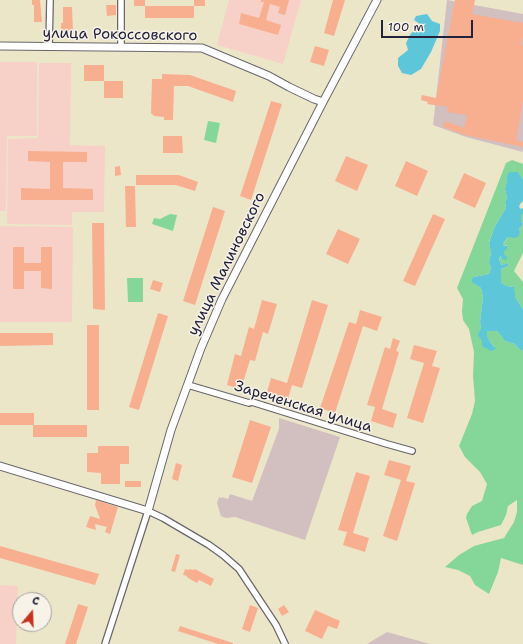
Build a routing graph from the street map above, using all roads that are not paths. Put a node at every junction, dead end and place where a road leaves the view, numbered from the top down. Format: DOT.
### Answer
graph roads {
  1 [pos="50,0"];
  2 [pos="121,0"];
  3 [pos="377,0"];
  4 [pos="0,46"];
  5 [pos="49,47"];
  6 [pos="121,48"];
  7 [pos="323,102"];
  8 [pos="188,385"];
  9 [pos="412,451"];
  10 [pos="0,466"];
  11 [pos="148,511"];
  12 [pos="105,644"];
  13 [pos="285,644"];
  1 -- 5 [label="street"];
  2 -- 6 [label="street"];
  3 -- 7 [label="street, улица Малиновского"];
  4 -- 5 [label="street, улица Рокоссовского"];
  5 -- 6 [label="street, улица Рокоссовского"];
  6 -- 7 [label="street, улица Рокоссовского"];
  7 -- 8 [label="street, улица Малиновского"];
  8 -- 9 [label="street, Зареченская улица"];
  8 -- 11 [label="street, улица Малиновского"];
  10 -- 11 [label="street"];
  11 -- 12 [label="street, улица Малиновского"];
  11 -- 13 [label="street"];
}
